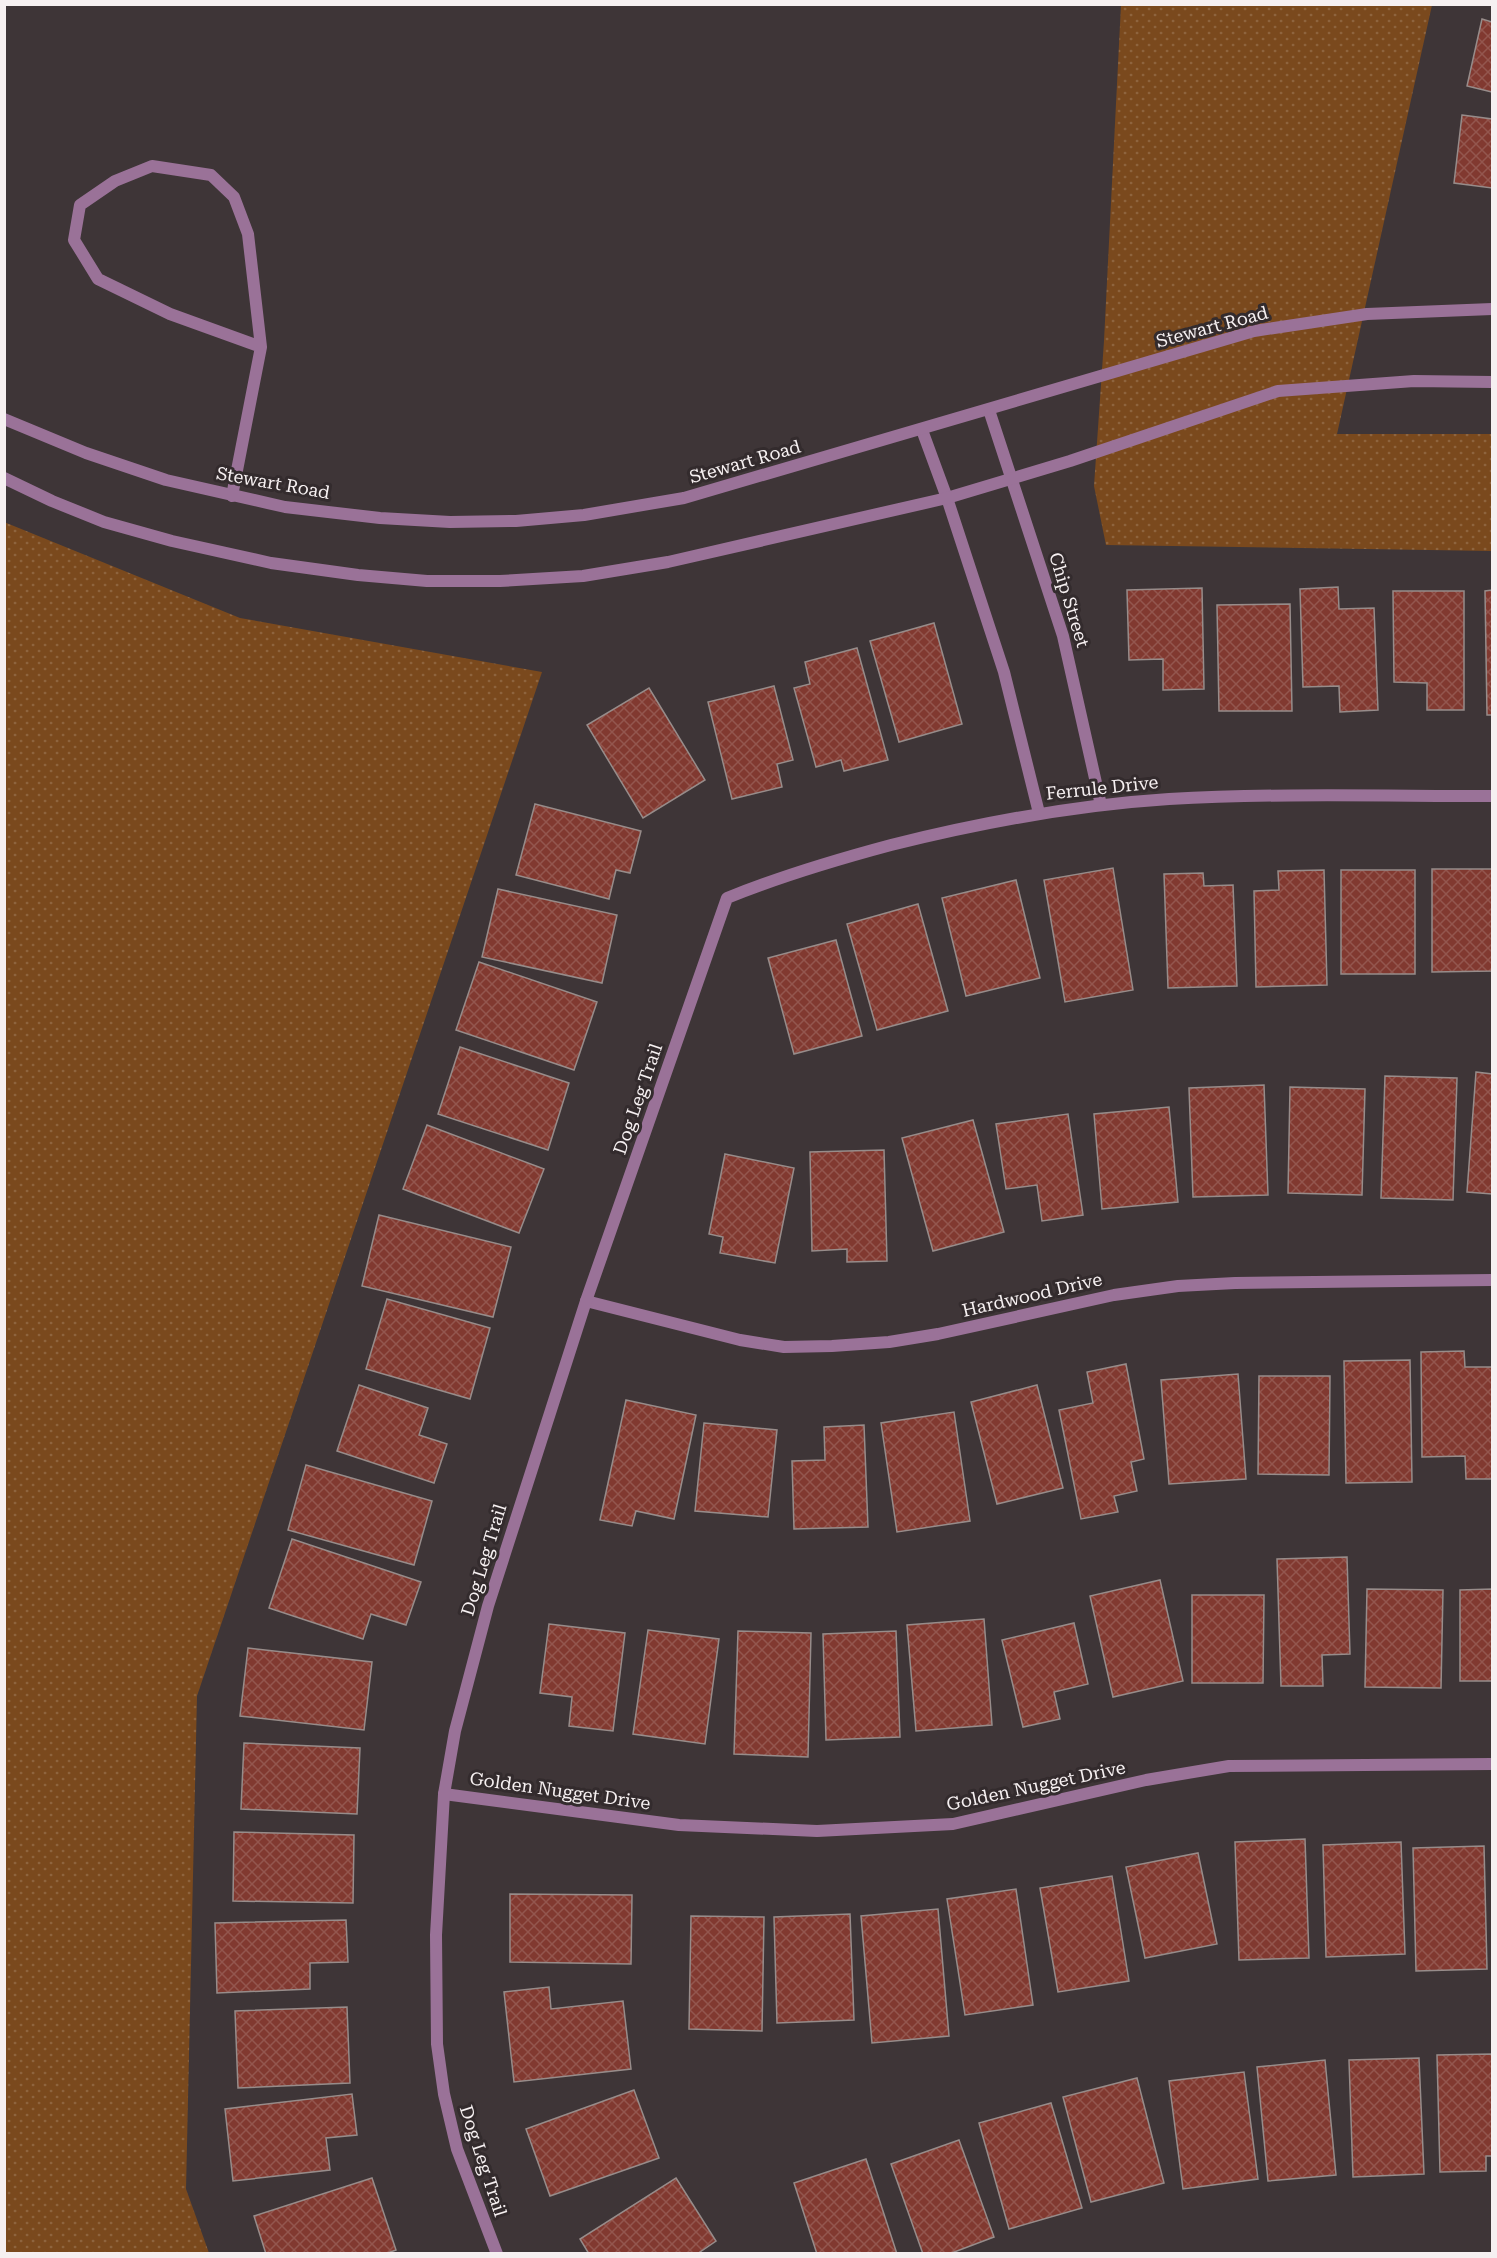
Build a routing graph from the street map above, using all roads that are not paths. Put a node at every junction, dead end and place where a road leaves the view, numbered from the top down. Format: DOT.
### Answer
graph roads {
  1 [pos="1492,309"];
  2 [pos="261,347"];
  3 [pos="1492,382"];
  4 [pos="989,410"];
  5 [pos="4,418"];
  6 [pos="922,430"];
  7 [pos="4,478"];
  8 [pos="1012,479"];
  9 [pos="232,496"];
  10 [pos="947,498"];
  11 [pos="1492,796"];
  12 [pos="1101,805"];
  13 [pos="1039,813"];
  14 [pos="727,898"];
  15 [pos="1492,1280"];
  16 [pos="586,1301"];
  17 [pos="1492,1764"];
  18 [pos="444,1794"];
  19 [pos="497,2253"];
  1 -- 4 [label="street, Stewart Road"];
  2 -- 2 [label="street"];
  2 -- 9 [label="street"];
  3 -- 8 [label="street"];
  4 -- 6 [label="street, Stewart Road"];
  4 -- 8 [label="street, Chip Street"];
  5 -- 9 [label="street, Stewart Road"];
  6 -- 9 [label="street, Stewart Road"];
  6 -- 10 [label="street"];
  7 -- 10 [label="street"];
  8 -- 10 [label="street"];
  8 -- 12 [label="street, Chip Street"];
  10 -- 13 [label="street"];
  11 -- 12 [label="street, Ferrule Drive"];
  12 -- 13 [label="street, Ferrule Drive"];
  13 -- 14 [label="street, Ferrule Drive"];
  14 -- 16 [label="street, Dog Leg Trail"];
  15 -- 16 [label="street, Hardwood Drive"];
  16 -- 18 [label="street, Dog Leg Trail"];
  17 -- 18 [label="street, Golden Nugget Drive"];
  18 -- 19 [label="street, Dog Leg Trail"];
}
